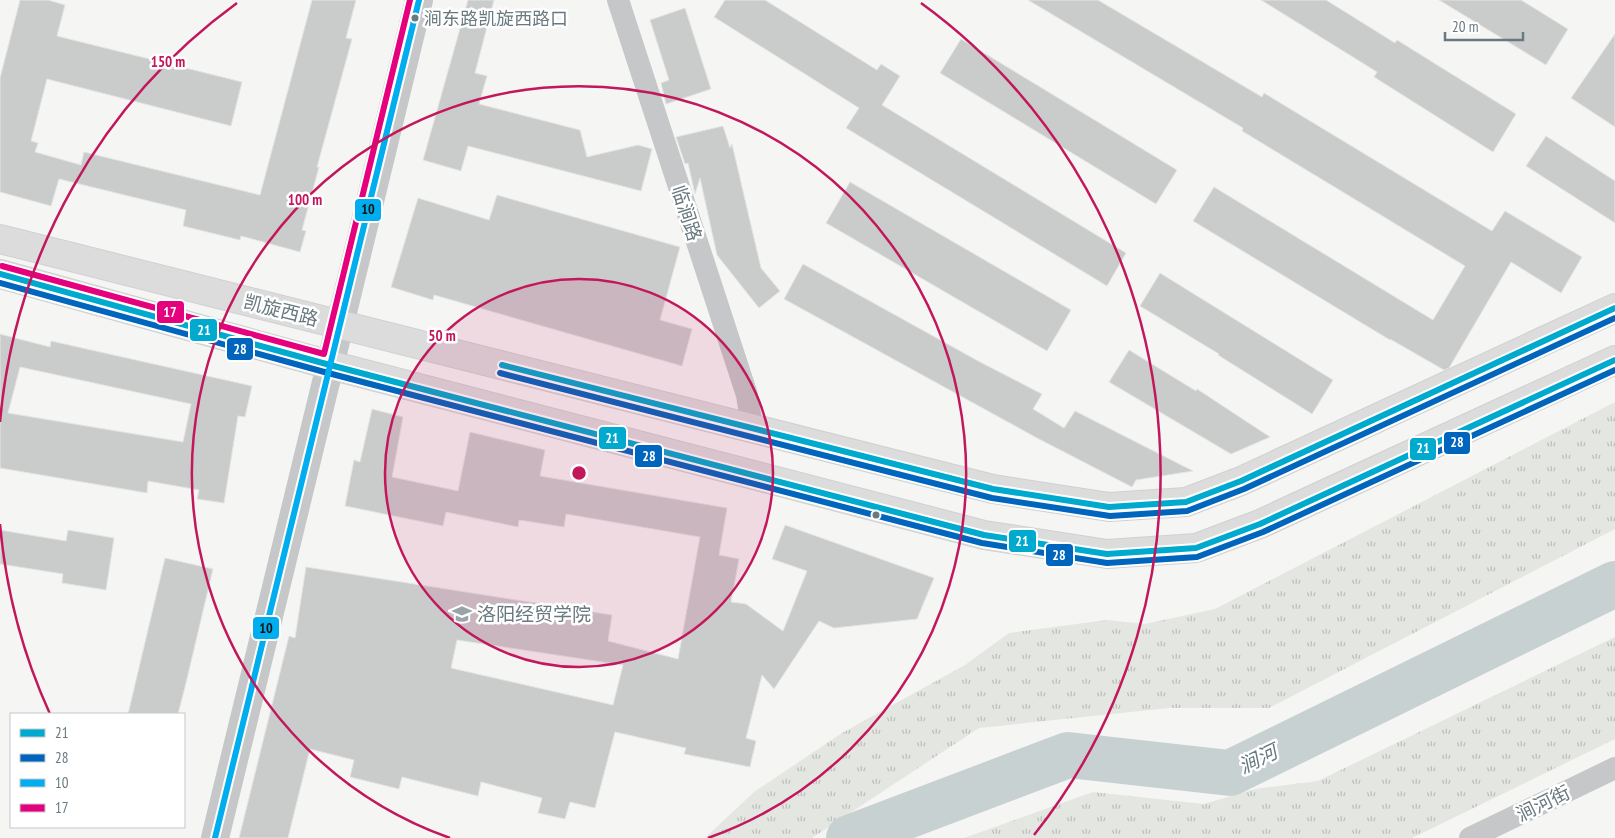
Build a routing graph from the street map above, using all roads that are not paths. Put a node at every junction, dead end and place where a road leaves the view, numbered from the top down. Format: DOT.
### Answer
graph roads {
  1 [pos="402,0"];
  2 [pos="419,0"];
  3 [pos="618,0"];
  4 [pos="0,239"];
  5 [pos="0,274"];
  6 [pos="1615,308"];
  7 [pos="332,322"];
  8 [pos="1615,360"];
  9 [pos="322,363"];
  10 [pos="752,427"];
  11 [pos="1615,768"];
  12 [pos="200,838"];
  13 [pos="215,838"];
  14 [pos="1470,838"];
  1 -- 7 [label="street"];
  2 -- 7 [label="street"];
  3 -- 10 [label="street, 临涧路"];
  4 -- 7 [label="main road, 凯旋西路"];
  5 -- 9 [label="main road, 凯旋西路"];
  6 -- 10 [label="main road, 凯旋西路"];
  7 -- 9 [label="street"];
  7 -- 10 [label="main road, 凯旋西路"];
  8 -- 9 [label="main road, 凯旋西路"];
  9 -- 12 [label="street"];
  9 -- 13 [label="street"];
  11 -- 14 [label="street, 涧河街"];
}
